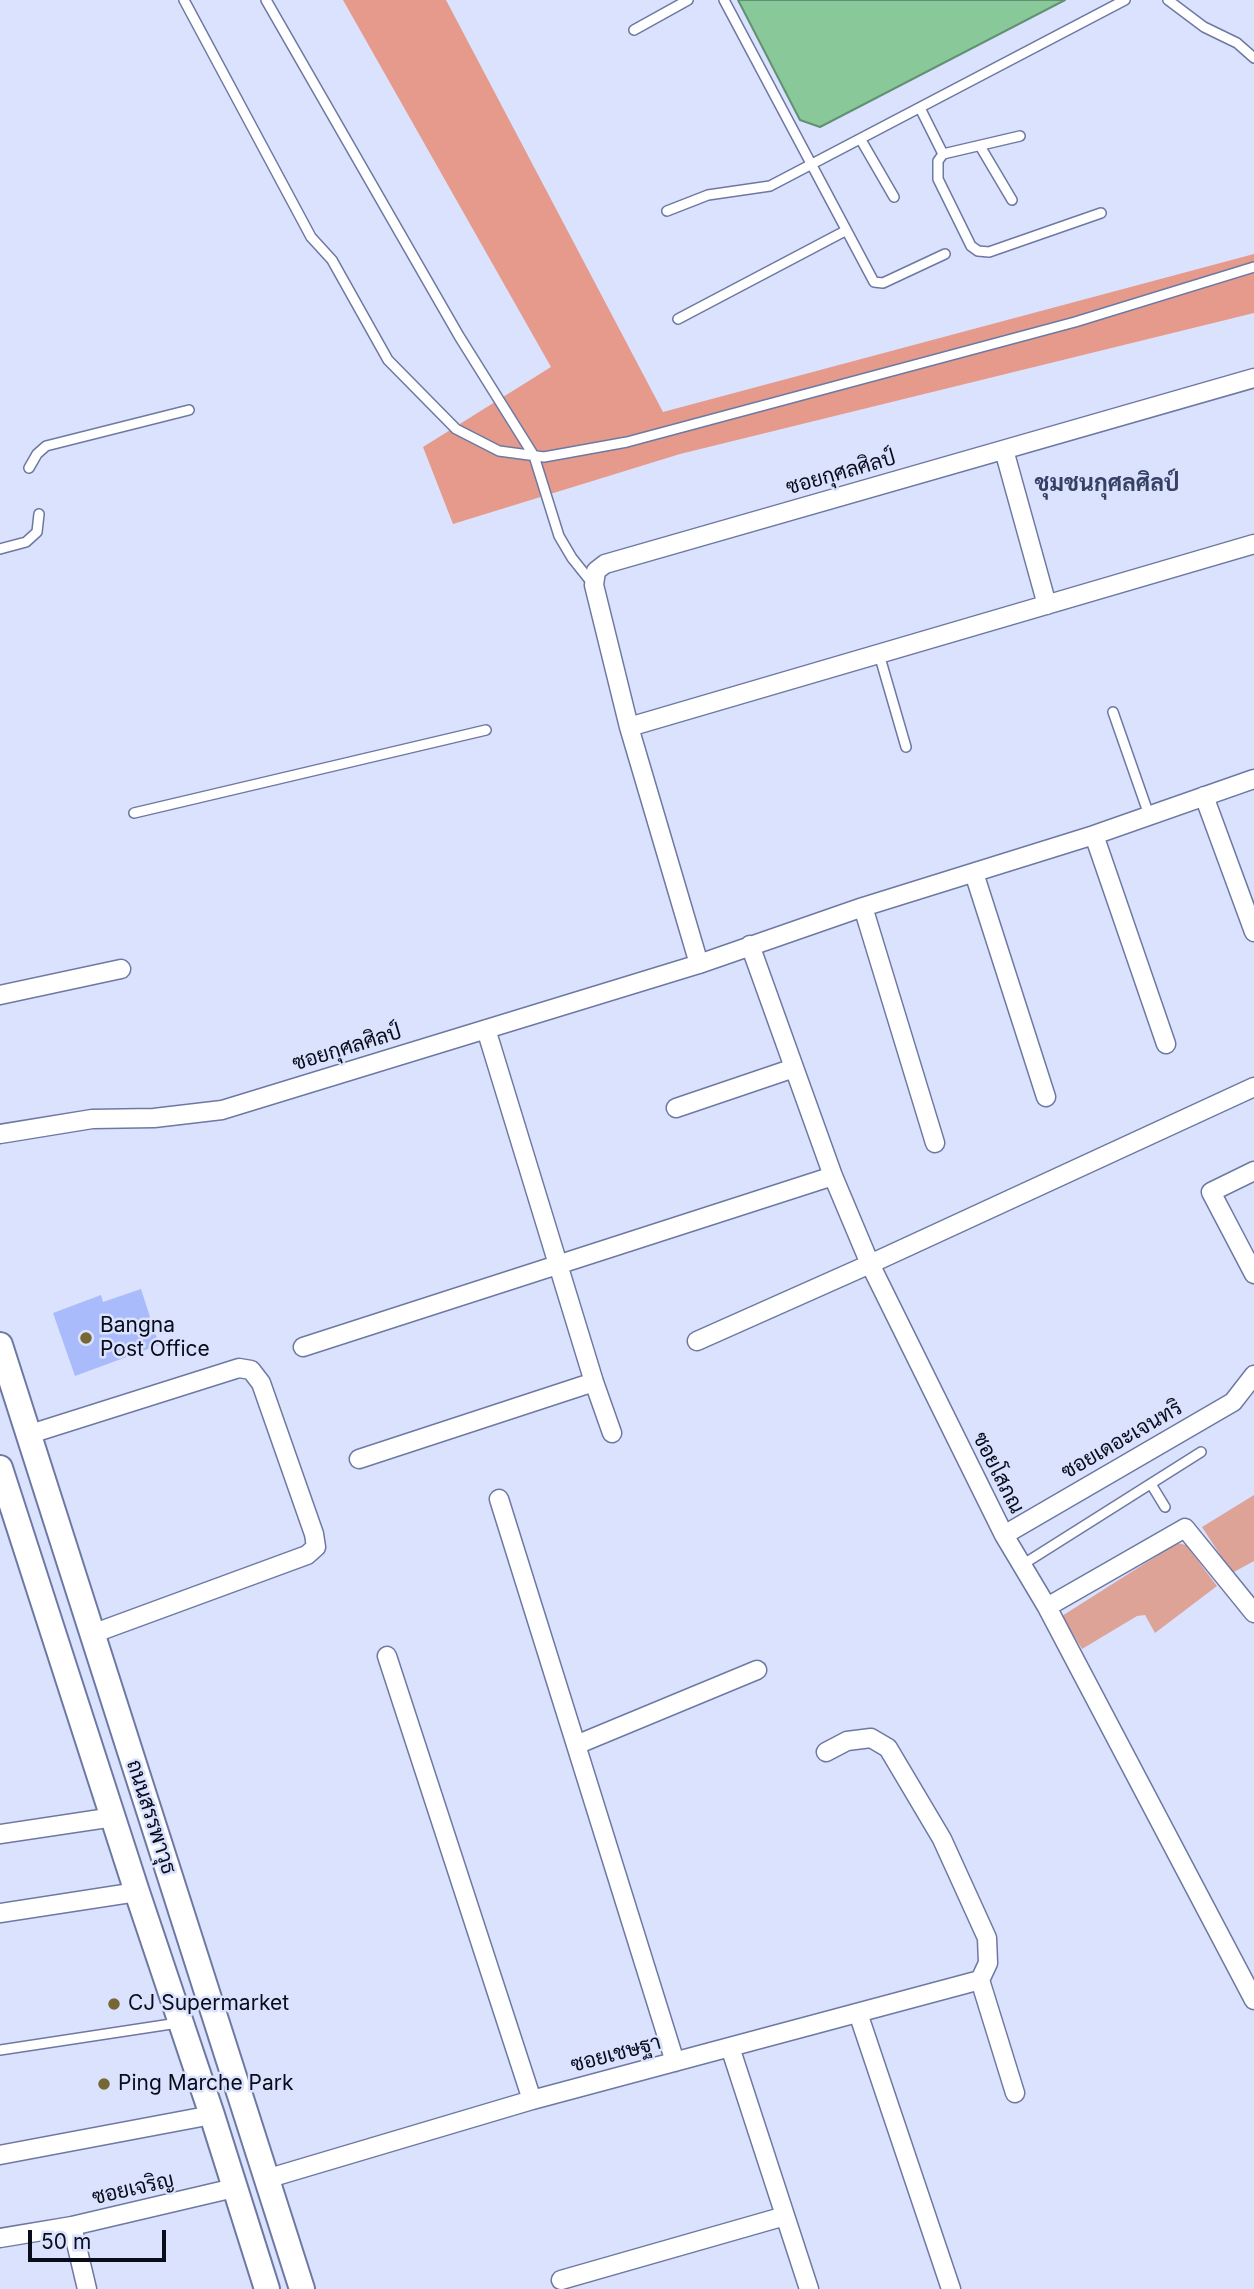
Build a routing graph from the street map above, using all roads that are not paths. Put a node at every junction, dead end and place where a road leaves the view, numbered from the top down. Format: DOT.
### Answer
graph roads {
  1 [pos="184,0"];
  2 [pos="266,0"];
  3 [pos="688,0"];
  4 [pos="724,0"];
  5 [pos="1125,0"];
  6 [pos="1168,0"];
  7 [pos="634,30"];
  8 [pos="1254,58"];
  9 [pos="920,108"];
  10 [pos="1020,136"];
  11 [pos="861,140"];
  12 [pos="980,146"];
  13 [pos="943,154"];
  14 [pos="811,166"];
  15 [pos="894,197"];
  16 [pos="1012,200"];
  17 [pos="667,211"];
  18 [pos="1101,213"];
  19 [pos="845,231"];
  20 [pos="945,254"];
  21 [pos="1254,267"];
  22 [pos="678,319"];
  23 [pos="1254,378"];
  24 [pos="189,410"];
  25 [pos="1004,450"];
  26 [pos="534,456"];
  27 [pos="30,468"];
  28 [pos="39,514"];
  29 [pos="1254,544"];
  30 [pos="0,549"];
  31 [pos="594,585"];
  32 [pos="1047,605"];
  33 [pos="879,654"];
  34 [pos="1113,712"];
  35 [pos="629,727"];
  36 [pos="486,730"];
  37 [pos="906,747"];
  38 [pos="1254,779"];
  39 [pos="1204,796"];
  40 [pos="134,813"];
  41 [pos="1149,815"];
  42 [pos="1094,835"];
  43 [pos="974,873"];
  44 [pos="863,906"];
  45 [pos="1254,932"];
  46 [pos="750,945"];
  47 [pos="699,964"];
  48 [pos="121,969"];
  49 [pos="0,995"];
  50 [pos="486,1029"];
  51 [pos="1166,1044"];
  52 [pos="794,1068"];
  53 [pos="1254,1087"];
  54 [pos="1046,1097"];
  55 [pos="677,1108"];
  56 [pos="0,1134"];
  57 [pos="935,1143"];
  58 [pos="1254,1171"];
  59 [pos="833,1176"];
  60 [pos="870,1264"];
  61 [pos="558,1266"];
  62 [pos="1254,1274"];
  63 [pos="697,1340"];
  64 [pos="0,1345"];
  65 [pos="303,1347"];
  66 [pos="1254,1375"];
  67 [pos="594,1382"];
  68 [pos="8,1397"];
  69 [pos="612,1433"];
  70 [pos="27,1435"];
  71 [pos="1201,1452"];
  72 [pos="359,1459"];
  73 [pos="1,1473"];
  74 [pos="1151,1484"];
  75 [pos="499,1499"];
  76 [pos="1165,1507"];
  77 [pos="1004,1535"];
  78 [pos="1022,1565"];
  79 [pos="1047,1607"];
  80 [pos="1254,1613"];
  81 [pos="92,1634"];
  82 [pos="387,1656"];
  83 [pos="757,1670"];
  84 [pos="576,1745"];
  85 [pos="826,1752"];
  86 [pos="114,1817"];
  87 [pos="0,1834"];
  88 [pos="137,1892"];
  89 [pos="0,1913"];
  90 [pos="981,1980"];
  91 [pos="1254,2000"];
  92 [pos="858,2013"];
  93 [pos="180,2023"];
  94 [pos="730,2047"];
  95 [pos="0,2050"];
  96 [pos="676,2062"];
  97 [pos="1015,2093"];
  98 [pos="532,2100"];
  99 [pos="212,2115"];
  100 [pos="0,2155"];
  101 [pos="266,2179"];
  102 [pos="234,2188"];
  103 [pos="785,2216"];
  104 [pos="72,2226"];
  105 [pos="0,2238"];
  106 [pos="561,2280"];
  107 [pos="87,2289"];
  108 [pos="267,2289"];
  109 [pos="302,2289"];
  110 [pos="809,2289"];
  111 [pos="951,2289"];
  1 -- 26 [label="lane"];
  2 -- 26 [label="lane"];
  3 -- 7 [label="lane"];
  4 -- 14 [label="lane"];
  5 -- 9 [label="lane"];
  6 -- 8 [label="lane"];
  9 -- 11 [label="lane"];
  9 -- 13 [label="lane"];
  10 -- 12 [label="lane"];
  11 -- 14 [label="lane"];
  11 -- 15 [label="lane"];
  12 -- 13 [label="lane"];
  12 -- 16 [label="lane"];
  13 -- 18 [label="lane"];
  14 -- 17 [label="lane"];
  14 -- 19 [label="lane"];
  19 -- 20 [label="lane"];
  19 -- 22 [label="lane"];
  21 -- 26 [label="lane"];
  23 -- 25 [label="street, ซอยกุศลศิลป์"];
  24 -- 27 [label="lane"];
  25 -- 31 [label="street, ซอยกุศลศิลป์"];
  25 -- 32 [label="street"];
  26 -- 31 [label="lane"];
  28 -- 30 [label="lane"];
  29 -- 32 [label="street"];
  31 -- 35 [label="street"];
  32 -- 33 [label="street"];
  33 -- 35 [label="street"];
  33 -- 37 [label="lane"];
  34 -- 41 [label="lane"];
  35 -- 47 [label="street"];
  36 -- 40 [label="lane"];
  38 -- 39 [label="street, ซอยกุศลศิลป์"];
  39 -- 41 [label="street, ซอยกุศลศิลป์"];
  39 -- 45 [label="street"];
  41 -- 42 [label="street, ซอยกุศลศิลป์"];
  42 -- 43 [label="street, ซอยกุศลศิลป์"];
  42 -- 51 [label="street"];
  43 -- 44 [label="street, ซอยกุศลศิลป์"];
  43 -- 54 [label="street"];
  44 -- 46 [label="street, ซอยกุศลศิลป์"];
  44 -- 57 [label="street"];
  46 -- 47 [label="street, ซอยกุศลศิลป์"];
  46 -- 52 [label="street, ซอยโสภณ"];
  47 -- 50 [label="street, ซอยกุศลศิลป์"];
  48 -- 49 [label="street"];
  50 -- 56 [label="street, ซอยกุศลศิลป์"];
  50 -- 61 [label="street"];
  52 -- 55 [label="street"];
  52 -- 59 [label="street, ซอยโสภณ"];
  53 -- 60 [label="street"];
  58 -- 62 [label="street"];
  59 -- 60 [label="street, ซอยโสภณ"];
  59 -- 61 [label="street"];
  60 -- 63 [label="street"];
  60 -- 77 [label="street, ซอยโสภณ"];
  61 -- 65 [label="street"];
  61 -- 67 [label="street"];
  64 -- 68 [label="main road, ถนนสรรพาวุธ"];
  66 -- 77 [label="street, ซอยเดอะเจนทริ"];
  67 -- 69 [label="street"];
  67 -- 72 [label="street"];
  68 -- 70 [label="main road, ถนนสรรพาวุธ"];
  70 -- 81 [label="main road, ถนนสรรพาวุธ"];
  70 -- 81 [label="street"];
  71 -- 74 [label="lane"];
  73 -- 86 [label="main road, ถนนสรรพาวุธ"];
  74 -- 76 [label="lane"];
  74 -- 78 [label="lane"];
  75 -- 84 [label="street"];
  77 -- 78 [label="street, ซอยโสภณ"];
  78 -- 79 [label="street, ซอยโสภณ"];
  79 -- 80 [label="street"];
  79 -- 91 [label="street, ซอยโสภณ"];
  81 -- 101 [label="main road, ถนนสรรพาวุธ"];
  82 -- 98 [label="street"];
  83 -- 84 [label="street"];
  84 -- 96 [label="street"];
  85 -- 90 [label="street"];
  86 -- 87 [label="street"];
  86 -- 88 [label="main road, ถนนสรรพาวุธ"];
  88 -- 89 [label="street"];
  88 -- 93 [label="main road, ถนนสรรพาวุธ"];
  90 -- 92 [label="street, ซอยเชษฐา"];
  90 -- 97 [label="street"];
  92 -- 94 [label="street, ซอยเชษฐา"];
  92 -- 111 [label="street"];
  93 -- 95 [label="lane"];
  93 -- 99 [label="main road, ถนนสรรพาวุธ"];
  94 -- 96 [label="street, ซอยเชษฐา"];
  94 -- 103 [label="street"];
  96 -- 98 [label="street, ซอยเชษฐา"];
  98 -- 101 [label="street, ซอยเชษฐา"];
  99 -- 100 [label="street"];
  99 -- 102 [label="main road, ถนนสรรพาวุธ"];
  101 -- 102 [label="main road"];
  101 -- 109 [label="main road, ถนนสรรพาวุธ"];
  102 -- 104 [label="street, ซอยเจริญ"];
  102 -- 108 [label="main road, ถนนสรรพาวุธ"];
  103 -- 106 [label="street"];
  103 -- 110 [label="street"];
  104 -- 105 [label="street, ซอยเจริญ"];
  104 -- 107 [label="street"];
}
